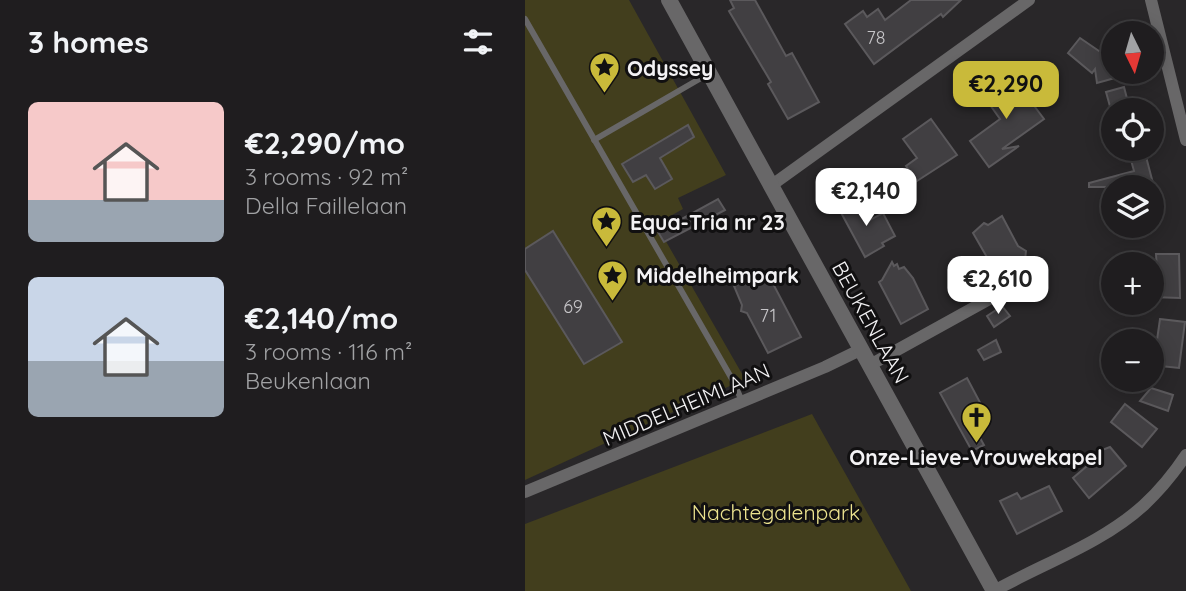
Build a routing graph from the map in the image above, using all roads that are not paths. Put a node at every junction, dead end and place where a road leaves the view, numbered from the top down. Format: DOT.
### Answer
graph roads {
  1 [pos="669,0"];
  2 [pos="1029,0"];
  3 [pos="1151,0"];
  4 [pos="525,19"];
  5 [pos="709,73"];
  6 [pos="1186,140"];
  7 [pos="594,141"];
  8 [pos="772,185"];
  9 [pos="993,297"];
  10 [pos="862,349"];
  11 [pos="870,365"];
  12 [pos="742,401"];
  13 [pos="1186,455"];
  14 [pos="525,492"];
  15 [pos="994,591"];
  1 -- 5 [label="street, BEUKENLAAN"];
  2 -- 8 [label="street"];
  3 -- 6 [label="street"];
  4 -- 7 [label="lane"];
  5 -- 7 [label="lane"];
  5 -- 8 [label="street, BEUKENLAAN"];
  7 -- 12 [label="lane"];
  8 -- 10 [label="street, BEUKENLAAN"];
  9 -- 11 [label="street"];
  10 -- 11 [label="street, BEUKENLAAN"];
  10 -- 12 [label="street, MIDDELHEIMLAAN"];
  11 -- 15 [label="street, BEUKENLAAN"];
  12 -- 14 [label="street, MIDDELHEIMLAAN"];
  13 -- 15 [label="street"];
}
